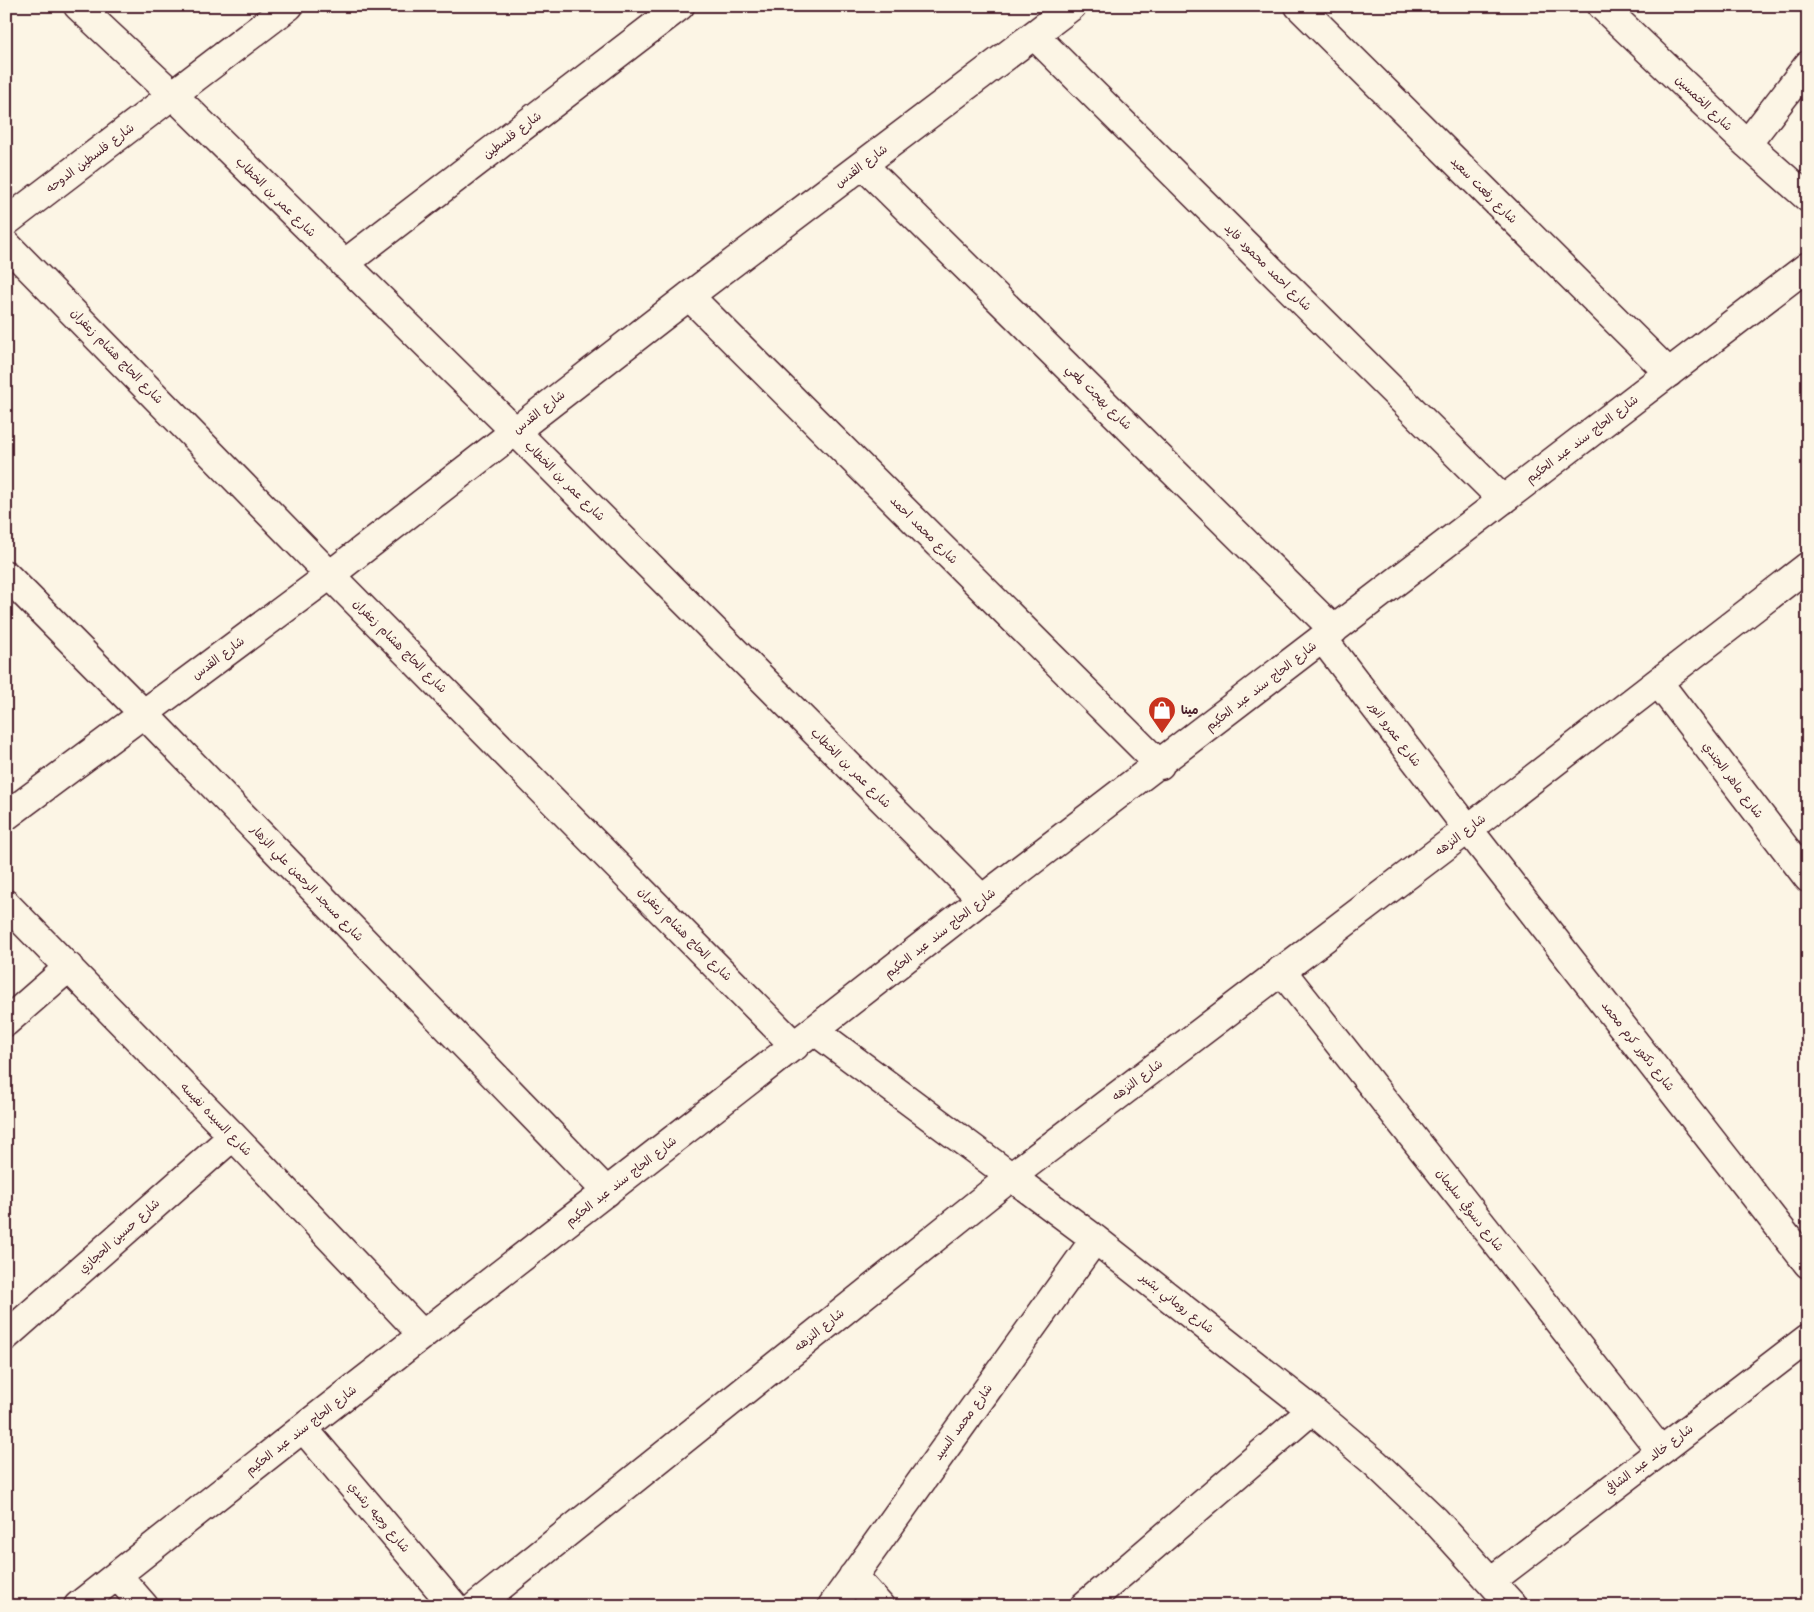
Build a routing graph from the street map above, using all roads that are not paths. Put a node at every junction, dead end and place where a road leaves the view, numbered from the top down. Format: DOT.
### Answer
graph roads {
  1 [pos="78,6"];
  2 [pos="289,6"];
  3 [pos="680,6"];
  4 [pos="1072,6"];
  5 [pos="1299,6"];
  6 [pos="1602,6"];
  7 [pos="1034,35"];
  8 [pos="1808,65"];
  9 [pos="173,95"];
  10 [pos="1747,144"];
  11 [pos="863,165"];
  12 [pos="1808,198"];
  13 [pos="6,222"];
  14 [pos="6,244"];
  15 [pos="344,264"];
  16 [pos="1808,266"];
  17 [pos="689,296"];
  18 [pos="1669,373"];
  19 [pos="514,431"];
  20 [pos="1503,500"];
  21 [pos="1808,566"];
  22 [pos="6,575"];
  23 [pos="330,575"];
  24 [pos="1328,634"];
  25 [pos="1658,682"];
  26 [pos="144,714"];
  27 [pos="1160,765"];
  28 [pos="6,816"];
  29 [pos="1468,829"];
  30 [pos="1808,878"];
  31 [pos="982,899"];
  32 [pos="6,904"];
  33 [pos="69,967"];
  34 [pos="1281,970"];
  35 [pos="6,1022"];
  36 [pos="805,1039"];
  37 [pos="233,1136"];
  38 [pos="1012,1176"];
  39 [pos="607,1192"];
  40 [pos="1095,1239"];
  41 [pos="1808,1264"];
  42 [pos="423,1335"];
  43 [pos="6,1336"];
  44 [pos="1808,1338"];
  45 [pos="1312,1410"];
  46 [pos="303,1428"];
  47 [pos="1660,1450"];
  48 [pos="117,1575"];
  49 [pos="853,1576"];
  50 [pos="1491,1581"];
  51 [pos="1509,1604"];
  52 [pos="78,1606"];
  53 [pos="144,1606"];
  54 [pos="454,1606"];
  55 [pos="476,1606"];
  56 [pos="832,1606"];
  57 [pos="880,1606"];
  58 [pos="1084,1606"];
  1 -- 9 [label="street, شارع عمر بن الخطاب"];
  2 -- 9 [label="street, شارع فلسطين الدوحه"];
  3 -- 15 [label="street, شارع فلسطين"];
  4 -- 7 [label="street, شارع القدس"];
  5 -- 18 [label="street, شارع رفعت سعيد"];
  6 -- 10 [label="street, شارع الخمسين"];
  7 -- 11 [label="street, شارع القدس"];
  7 -- 20 [label="street, شارع احمد محمود فايد"];
  8 -- 10 [label="street"];
  9 -- 13 [label="street, شارع فلسطين الدوحه"];
  9 -- 15 [label="street, شارع عمر بن الخطاب"];
  10 -- 12 [label="street, شارع الخمسين"];
  11 -- 17 [label="street, شارع القدس"];
  11 -- 24 [label="street, شارع بهجت لمعي"];
  14 -- 23 [label="street, شارع الحاج هشام زعفران"];
  15 -- 19 [label="street, شارع عمر بن الخطاب"];
  16 -- 18 [label="street, شارع الحاج سند عبد الحكيم"];
  17 -- 19 [label="street, شارع القدس"];
  17 -- 27 [label="street, شارع محمد احمد"];
  18 -- 20 [label="street, شارع الحاج سند عبد الحكيم"];
  19 -- 23 [label="street, شارع القدس"];
  19 -- 31 [label="street, شارع عمر بن الخطاب"];
  20 -- 24 [label="street, شارع الحاج سند عبد الحكيم"];
  21 -- 25 [label="street, شارع النزهه"];
  22 -- 26 [label="street, شارع مسجد الرحمن علي الزهار"];
  23 -- 26 [label="street, شارع القدس"];
  23 -- 36 [label="street, شارع الحاج هشام زعفران"];
  24 -- 27 [label="street, شارع الحاج سند عبد الحكيم"];
  24 -- 29 [label="street, شارع عمرو انور"];
  25 -- 29 [label="street, شارع النزهه"];
  25 -- 30 [label="street, شارع ماهر الجندي"];
  26 -- 28 [label="street, شارع القدس"];
  26 -- 39 [label="street, شارع مسجد الرحمن علي الزهار"];
  27 -- 31 [label="street, شارع الحاج سند عبد الحكيم"];
  29 -- 34 [label="street, شارع النزهه"];
  29 -- 41 [label="street, شارع دكتور كرم محمد"];
  31 -- 36 [label="street, شارع الحاج سند عبد الحكيم"];
  32 -- 33 [label="street, شارع السيده نفيسه"];
  33 -- 35 [label="street"];
  33 -- 37 [label="street, شارع السيده نفيسه"];
  34 -- 38 [label="street, شارع النزهه"];
  34 -- 47 [label="street, شارع دسوقي سليمان"];
  36 -- 38 [label="street, شارع روماني بشير"];
  36 -- 39 [label="street, شارع الحاج سند عبد الحكيم"];
  37 -- 42 [label="street, شارع السيده نفيسه"];
  37 -- 43 [label="street, شارع حسين الحجازي"];
  38 -- 40 [label="street, شارع روماني بشير"];
  38 -- 55 [label="street, شارع النزهه"];
  39 -- 42 [label="street, شارع الحاج سند عبد الحكيم"];
  40 -- 45 [label="street, شارع روماني بشير"];
  40 -- 49 [label="street, شارع محمد السيد"];
  42 -- 46 [label="street, شارع الحاج سند عبد الحكيم"];
  44 -- 47 [label="street, شارع خالد عبد الشافي"];
  45 -- 50 [label="street, شارع روماني بشير"];
  45 -- 58 [label="street"];
  46 -- 48 [label="street, شارع الحاج سند عبد الحكيم"];
  46 -- 54 [label="street, شارع وجيه رشدي"];
  47 -- 50 [label="street, شارع خالد عبد الشافي"];
  48 -- 52 [label="street, شارع الحاج سند عبد الحكيم"];
  48 -- 53 [label="street"];
  49 -- 56 [label="street, شارع محمد السيد"];
  49 -- 57 [label="street"];
  50 -- 51 [label="street, شارع روماني بشير"];
}
